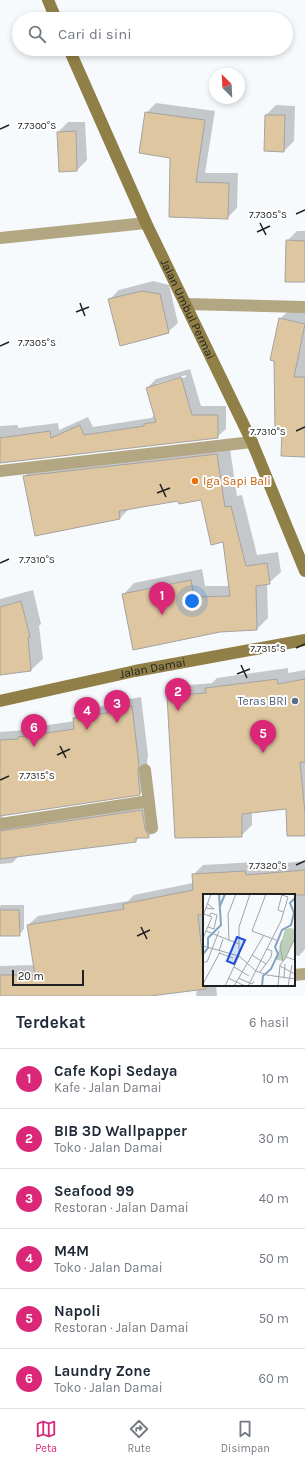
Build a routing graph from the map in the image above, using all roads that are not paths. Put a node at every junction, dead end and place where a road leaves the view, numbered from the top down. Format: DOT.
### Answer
graph roads {
  1 [pos="48,0"];
  2 [pos="53,12"];
  3 [pos="72,56"];
  4 [pos="146,223"];
  5 [pos="0,238"];
  6 [pos="185,304"];
  7 [pos="305,307"];
  8 [pos="252,442"];
  9 [pos="0,471"];
  10 [pos="305,570"];
  11 [pos="305,640"];
  12 [pos="0,700"];
  13 [pos="145,770"];
  14 [pos="149,801"];
  15 [pos="0,824"];
  16 [pos="152,828"];
  17 [pos="305,974"];
  18 [pos="295,975"];
  1 -- 2 [label="main road"];
  3 -- 4 [label="main road, Jalan Umbul Permai"];
  4 -- 5 [label="street"];
  4 -- 6 [label="main road, Jalan Umbul Permai"];
  6 -- 7 [label="street"];
  6 -- 8 [label="main road, Jalan Umbul Permai"];
  8 -- 9 [label="street"];
  8 -- 10 [label="main road, Jalan Umbul Permai"];
  11 -- 12 [label="main road, Jalan Damai"];
  13 -- 14 [label="street"];
  14 -- 15 [label="street"];
  14 -- 16 [label="street"];
  17 -- 18 [label="street"];
}
